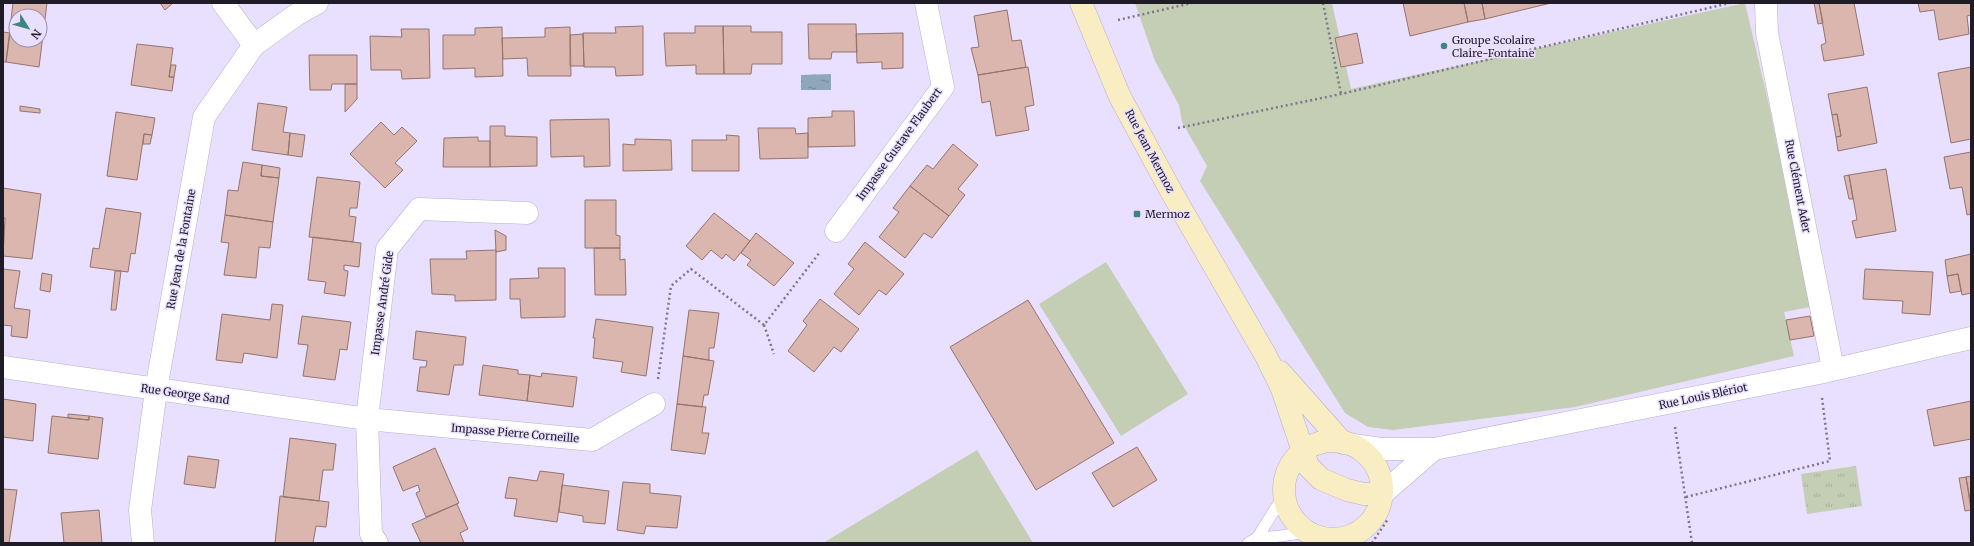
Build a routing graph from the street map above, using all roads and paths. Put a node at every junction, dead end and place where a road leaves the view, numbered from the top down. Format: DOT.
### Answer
graph roads {
  1 [pos="223,3"];
  2 [pos="317,3"];
  3 [pos="926,3"];
  4 [pos="1081,3"];
  5 [pos="1192,3"];
  6 [pos="1323,3"];
  7 [pos="1730,3"];
  8 [pos="1766,3"];
  9 [pos="1118,20"];
  10 [pos="254,45"];
  11 [pos="1341,94"];
  12 [pos="1178,128"];
  13 [pos="527,213"];
  14 [pos="836,231"];
  15 [pos="764,325"];
  16 [pos="1971,338"];
  17 [pos="774,354"];
  18 [pos="1266,356"];
  19 [pos="3,367"];
  20 [pos="1826,371"];
  21 [pos="156,390"];
  22 [pos="1672,403"];
  23 [pos="654,404"];
  24 [pos="367,419"];
  25 [pos="1348,444"];
  26 [pos="1434,450"];
  27 [pos="1302,451"];
  28 [pos="1382,494"];
  29 [pos="1284,496"];
  30 [pos="1686,497"];
  31 [pos="1314,537"];
  32 [pos="1357,537"];
  33 [pos="1253,540"];
  34 [pos="143,543"];
  35 [pos="377,543"];
  36 [pos="1692,543"];
  1 -- 10 [label="street"];
  2 -- 10 [label="street, Rue Jean de la Fontaine"];
  3 -- 14 [label="street, Impasse Gustave Flaubert"];
  4 -- 18 [label="street, Rue Jean Mermoz"];
  5 -- 9 [label="path"];
  6 -- 11 [label="path"];
  7 -- 11 [label="path"];
  8 -- 20 [label="street, Rue Clément Ader"];
  10 -- 21 [label="street, Rue Jean de la Fontaine"];
  11 -- 12 [label="path"];
  13 -- 24 [label="street, Impasse André Gide"];
  14 -- 15 [label="path"];
  15 -- 17 [label="path"];
  15 -- 23 [label="path"];
  16 -- 20 [label="street, Rue Louis Blériot"];
  18 -- 25 [label="street, Rue Jean Mermoz"];
  18 -- 27 [label="street, Rue Jean Mermoz"];
  19 -- 21 [label="street, Rue George Sand"];
  20 -- 22 [label="street, Rue Louis Blériot"];
  20 -- 30 [label="path"];
  21 -- 24 [label="street, Rue George Sand"];
  21 -- 34 [label="street, Rue Jean de la Fontaine"];
  22 -- 26 [label="street, Rue Louis Blériot"];
  22 -- 30 [label="path"];
  23 -- 24 [label="street, Impasse Pierre Corneille"];
  24 -- 35 [label="street"];
  25 -- 26 [label="street, Rue Louis Blériot"];
  25 -- 27 [label="street"];
  25 -- 28 [label="street, Rue Jean Mermoz"];
  26 -- 28 [label="street, Rue Louis Blériot"];
  27 -- 28 [label="street, Rue Jean Mermoz"];
  27 -- 29 [label="street"];
  28 -- 32 [label="street"];
  29 -- 31 [label="street"];
  29 -- 33 [label="lane"];
  30 -- 36 [label="path"];
  31 -- 32 [label="street"];
  31 -- 33 [label="lane"];
}
